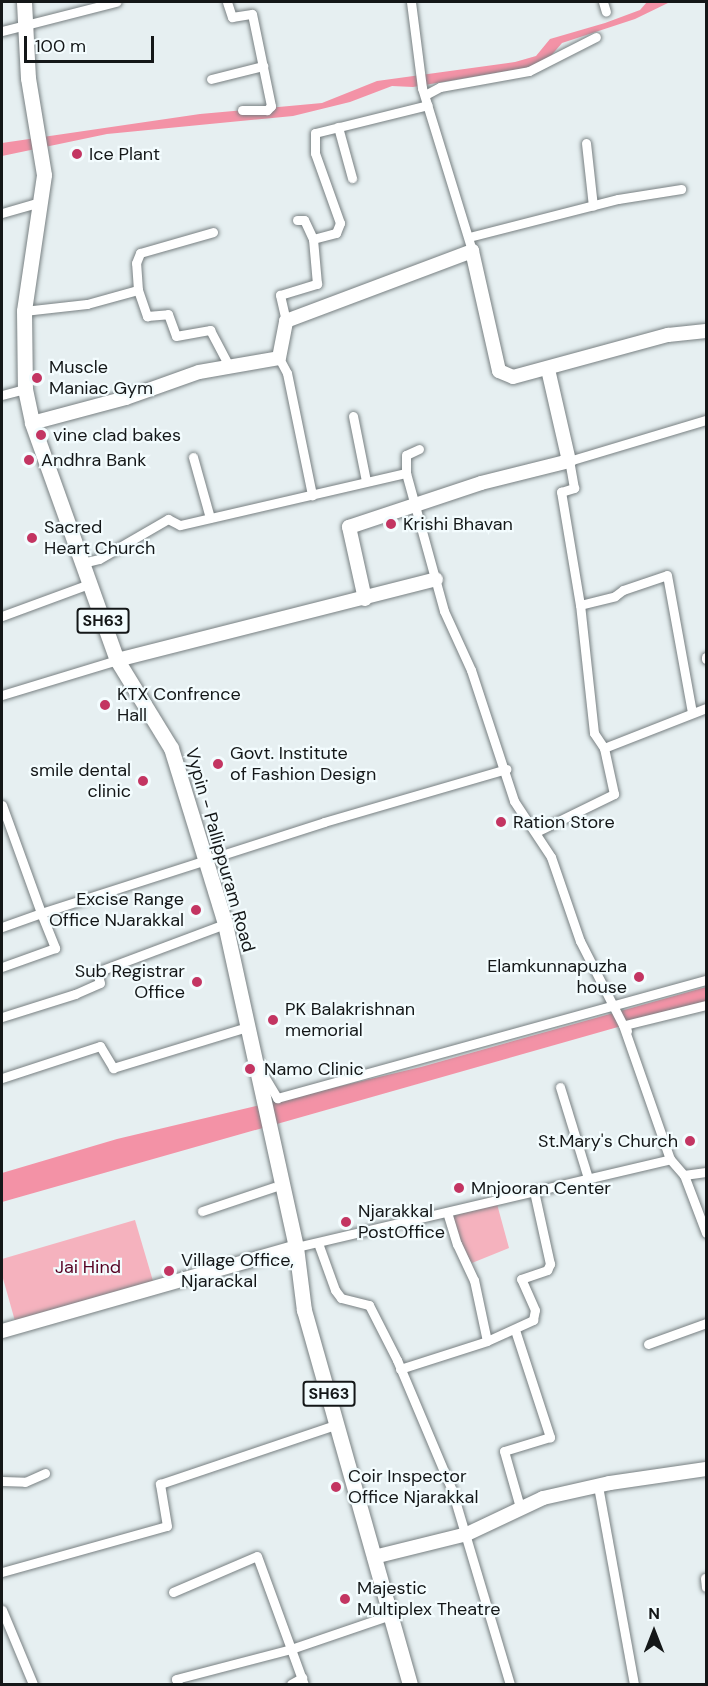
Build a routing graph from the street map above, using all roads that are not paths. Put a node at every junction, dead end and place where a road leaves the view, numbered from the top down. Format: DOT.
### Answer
graph roads {
  1 [pos="24,2"];
  2 [pos="116,2"];
  3 [pos="227,2"];
  4 [pos="411,2"];
  5 [pos="603,2"];
  6 [pos="606,12"];
  7 [pos="22,26"];
  8 [pos="2,31"];
  9 [pos="596,37"];
  10 [pos="263,66"];
  11 [pos="211,79"];
  12 [pos="424,91"];
  13 [pos="428,105"];
  14 [pos="242,110"];
  15 [pos="338,128"];
  16 [pos="586,143"];
  17 [pos="352,178"];
  18 [pos="681,189"];
  19 [pos="42,206"];
  20 [pos="593,206"];
  21 [pos="2,213"];
  22 [pos="297,220"];
  23 [pos="213,232"];
  24 [pos="313,239"];
  25 [pos="471,244"];
  26 [pos="138,290"];
  27 [pos="24,311"];
  28 [pos="286,321"];
  29 [pos="706,331"];
  30 [pos="279,358"];
  31 [pos="229,366"];
  32 [pos="548,369"];
  33 [pos="24,389"];
  34 [pos="2,395"];
  35 [pos="353,416"];
  36 [pos="706,420"];
  37 [pos="32,423"];
  38 [pos="419,449"];
  39 [pos="192,457"];
  40 [pos="568,461"];
  41 [pos="406,473"];
  42 [pos="366,481"];
  43 [pos="312,495"];
  44 [pos="412,507"];
  45 [pos="210,518"];
  46 [pos="82,563"];
  47 [pos="436,579"];
  48 [pos="90,584"];
  49 [pos="364,599"];
  50 [pos="580,605"];
  51 [pos="2,616"];
  52 [pos="117,660"];
  53 [pos="2,695"];
  54 [pos="706,708"];
  55 [pos="692,713"];
  56 [pos="604,748"];
  57 [pos="506,769"];
  58 [pos="2,806"];
  59 [pos="536,832"];
  60 [pos="205,860"];
  61 [pos="41,914"];
  62 [pos="225,924"];
  63 [pos="2,927"];
  64 [pos="2,966"];
  65 [pos="706,981"];
  66 [pos="706,1005"];
  67 [pos="615,1007"];
  68 [pos="2,1017"];
  69 [pos="247,1027"];
  70 [pos="632,1046"];
  71 [pos="255,1073"];
  72 [pos="2,1078"];
  73 [pos="560,1088"];
  74 [pos="670,1159"];
  75 [pos="706,1172"];
  76 [pos="684,1175"];
  77 [pos="588,1178"];
  78 [pos="274,1187"];
  79 [pos="534,1191"];
  80 [pos="202,1211"];
  81 [pos="447,1212"];
  82 [pos="706,1233"];
  83 [pos="318,1243"];
  84 [pos="296,1247"];
  85 [pos="706,1323"];
  86 [pos="515,1330"];
  87 [pos="2,1331"];
  88 [pos="487,1341"];
  89 [pos="648,1344"];
  90 [pos="400,1369"];
  91 [pos="338,1424"];
  92 [pos="706,1469"];
  93 [pos="45,1473"];
  94 [pos="2,1481"];
  95 [pos="598,1486"];
  96 [pos="520,1508"];
  97 [pos="467,1534"];
  98 [pos="374,1557"];
  99 [pos="2,1572"];
  100 [pos="173,1593"];
  101 [pos="2,1615"];
  102 [pos="391,1616"];
  103 [pos="291,1649"];
  104 [pos="303,1681"];
  105 [pos="33,1684"];
  106 [pos="178,1684"];
  107 [pos="291,1684"];
  108 [pos="410,1684"];
  109 [pos="510,1684"];
  110 [pos="634,1684"];
  1 -- 7 [label="main road, Vypin - Pallippuram Road / SH63"];
  2 -- 7 [label="street"];
  3 -- 10 [label="street"];
  4 -- 12 [label="street"];
  5 -- 6 [label="street"];
  7 -- 8 [label="street"];
  7 -- 19 [label="main road, Vypin - Pallippuram Road / SH63"];
  9 -- 12 [label="street"];
  10 -- 11 [label="street"];
  10 -- 14 [label="street"];
  12 -- 13 [label="street"];
  13 -- 15 [label="street"];
  13 -- 25 [label="street"];
  15 -- 17 [label="street"];
  15 -- 24 [label="street"];
  16 -- 20 [label="street"];
  18 -- 20 [label="street"];
  19 -- 21 [label="street"];
  19 -- 27 [label="main road, Vypin - Pallippuram Road / SH63"];
  20 -- 25 [label="street"];
  22 -- 24 [label="street"];
  23 -- 26 [label="street"];
  24 -- 28 [label="street"];
  25 -- 28 [label="street"];
  25 -- 32 [label="street"];
  26 -- 27 [label="street"];
  26 -- 31 [label="street"];
  27 -- 33 [label="main road, Vypin - Pallippuram Road / SH63"];
  28 -- 30 [label="street"];
  29 -- 32 [label="street"];
  30 -- 31 [label="street"];
  30 -- 43 [label="street"];
  31 -- 37 [label="street"];
  32 -- 40 [label="street"];
  33 -- 34 [label="street"];
  33 -- 37 [label="main road, Vypin - Pallippuram Road / SH63"];
  35 -- 42 [label="street"];
  36 -- 40 [label="street"];
  37 -- 46 [label="main road, Vypin - Pallippuram Road / SH63"];
  38 -- 41 [label="street"];
  39 -- 45 [label="street"];
  40 -- 44 [label="street"];
  40 -- 50 [label="street"];
  41 -- 42 [label="street"];
  41 -- 44 [label="street"];
  42 -- 43 [label="street"];
  43 -- 45 [label="street"];
  44 -- 47 [label="street"];
  44 -- 49 [label="street"];
  45 -- 46 [label="street"];
  46 -- 48 [label="main road, Vypin - Pallippuram Road / SH63"];
  47 -- 49 [label="street"];
  47 -- 57 [label="street"];
  48 -- 51 [label="street"];
  48 -- 52 [label="main road, Vypin - Pallippuram Road / SH63"];
  49 -- 52 [label="street"];
  50 -- 55 [label="street"];
  50 -- 56 [label="street"];
  52 -- 53 [label="street"];
  52 -- 60 [label="main road, Vypin - Pallippuram Road / SH63"];
  54 -- 55 [label="street"];
  55 -- 56 [label="street"];
  56 -- 59 [label="street"];
  57 -- 59 [label="street"];
  57 -- 60 [label="street"];
  58 -- 61 [label="street"];
  59 -- 67 [label="street"];
  60 -- 61 [label="street"];
  60 -- 62 [label="main road, Vypin - Pallippuram Road / SH63"];
  61 -- 63 [label="street"];
  61 -- 64 [label="street"];
  62 -- 68 [label="street"];
  62 -- 69 [label="main road, Vypin - Pallippuram Road / SH63"];
  65 -- 67 [label="street"];
  66 -- 70 [label="street"];
  67 -- 70 [label="street"];
  67 -- 71 [label="street"];
  69 -- 71 [label="main road, Vypin - Pallippuram Road / SH63"];
  69 -- 72 [label="street"];
  70 -- 74 [label="street"];
  71 -- 84 [label="main road, Vypin - Pallippuram Road / SH63"];
  73 -- 77 [label="street"];
  74 -- 76 [label="street"];
  74 -- 77 [label="street"];
  75 -- 76 [label="street"];
  76 -- 82 [label="street"];
  77 -- 79 [label="street"];
  78 -- 80 [label="street"];
  79 -- 81 [label="street"];
  79 -- 86 [label="street"];
  81 -- 83 [label="street"];
  81 -- 88 [label="street"];
  83 -- 84 [label="street"];
  83 -- 90 [label="street"];
  84 -- 87 [label="street"];
  84 -- 91 [label="main road, Vypin - Pallippuram Road / SH63"];
  85 -- 89 [label="street"];
  86 -- 88 [label="street"];
  86 -- 96 [label="street"];
  88 -- 90 [label="street"];
  90 -- 97 [label="street"];
  91 -- 98 [label="main road, Vypin - Pallippuram Road / SH63"];
  91 -- 99 [label="street"];
  92 -- 95 [label="street"];
  93 -- 94 [label="street"];
  95 -- 96 [label="street"];
  95 -- 110 [label="street"];
  96 -- 97 [label="street"];
  97 -- 98 [label="street"];
  97 -- 109 [label="street"];
  98 -- 102 [label="main road, Vypin - Pallippuram Road / SH63"];
  100 -- 103 [label="street"];
  101 -- 105 [label="street"];
  102 -- 103 [label="street"];
  102 -- 108 [label="main road, Vypin - Pallippuram Road / SH63"];
  103 -- 104 [label="street"];
  103 -- 106 [label="street"];
  104 -- 107 [label="street"];
}
